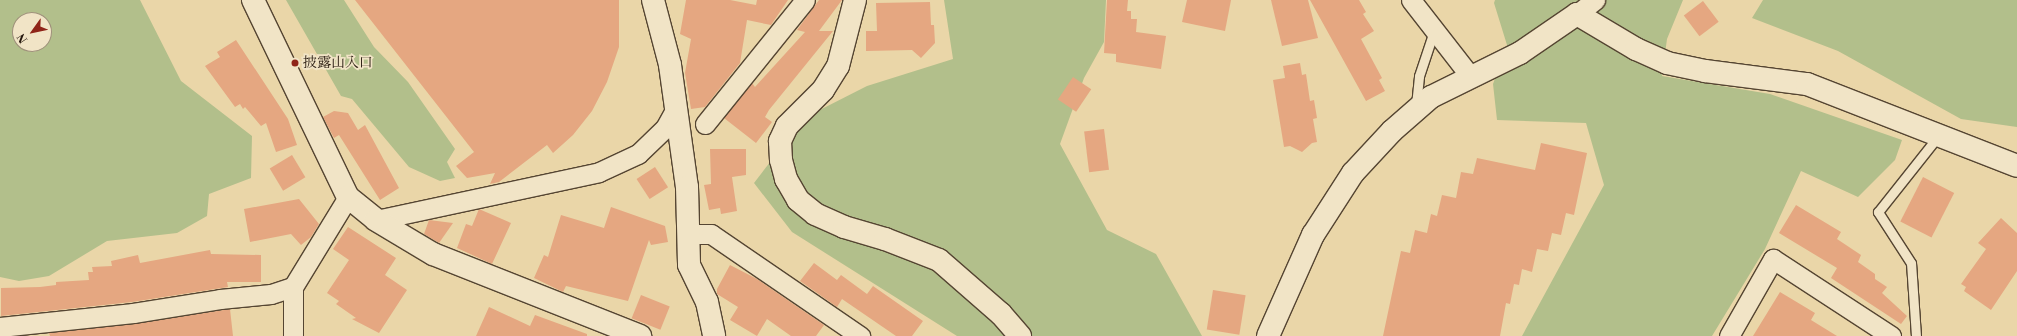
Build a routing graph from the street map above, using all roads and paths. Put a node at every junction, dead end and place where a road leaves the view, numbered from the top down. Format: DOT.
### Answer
graph roads {
  1 [pos="253,0"];
  2 [pos="653,0"];
  3 [pos="805,0"];
  4 [pos="855,0"];
  5 [pos="1411,0"];
  6 [pos="1595,0"];
  7 [pos="1577,14"];
  8 [pos="1435,27"];
  9 [pos="1471,77"];
  10 [pos="676,108"];
  11 [pos="1415,111"];
  12 [pos="705,124"];
  13 [pos="1939,135"];
  14 [pos="2017,166"];
  15 [pos="348,197"];
  16 [pos="376,220"];
  17 [pos="688,234"];
  18 [pos="293,287"];
  19 [pos="0,327"];
  20 [pos="293,336"];
  21 [pos="640,336"];
  22 [pos="714,336"];
  23 [pos="860,336"];
  24 [pos="1020,336"];
  25 [pos="1268,336"];
  26 [pos="1729,336"];
  27 [pos="1891,336"];
  28 [pos="1916,336"];
  1 -- 15 [label="street"];
  2 -- 10 [label="street"];
  3 -- 12 [label="street"];
  4 -- 24 [label="street"];
  5 -- 8 [label="street"];
  6 -- 7 [label="street"];
  7 -- 9 [label="street"];
  7 -- 13 [label="street"];
  8 -- 9 [label="street"];
  8 -- 11 [label="lane"];
  9 -- 11 [label="street"];
  10 -- 16 [label="street"];
  10 -- 17 [label="street"];
  11 -- 25 [label="street"];
  13 -- 14 [label="street"];
  13 -- 28 [label="lane"];
  15 -- 16 [label="street"];
  15 -- 18 [label="street"];
  16 -- 21 [label="street"];
  17 -- 22 [label="street"];
  17 -- 23 [label="street"];
  18 -- 19 [label="street"];
  18 -- 20 [label="street"];
  26 -- 27 [label="street"];
}
